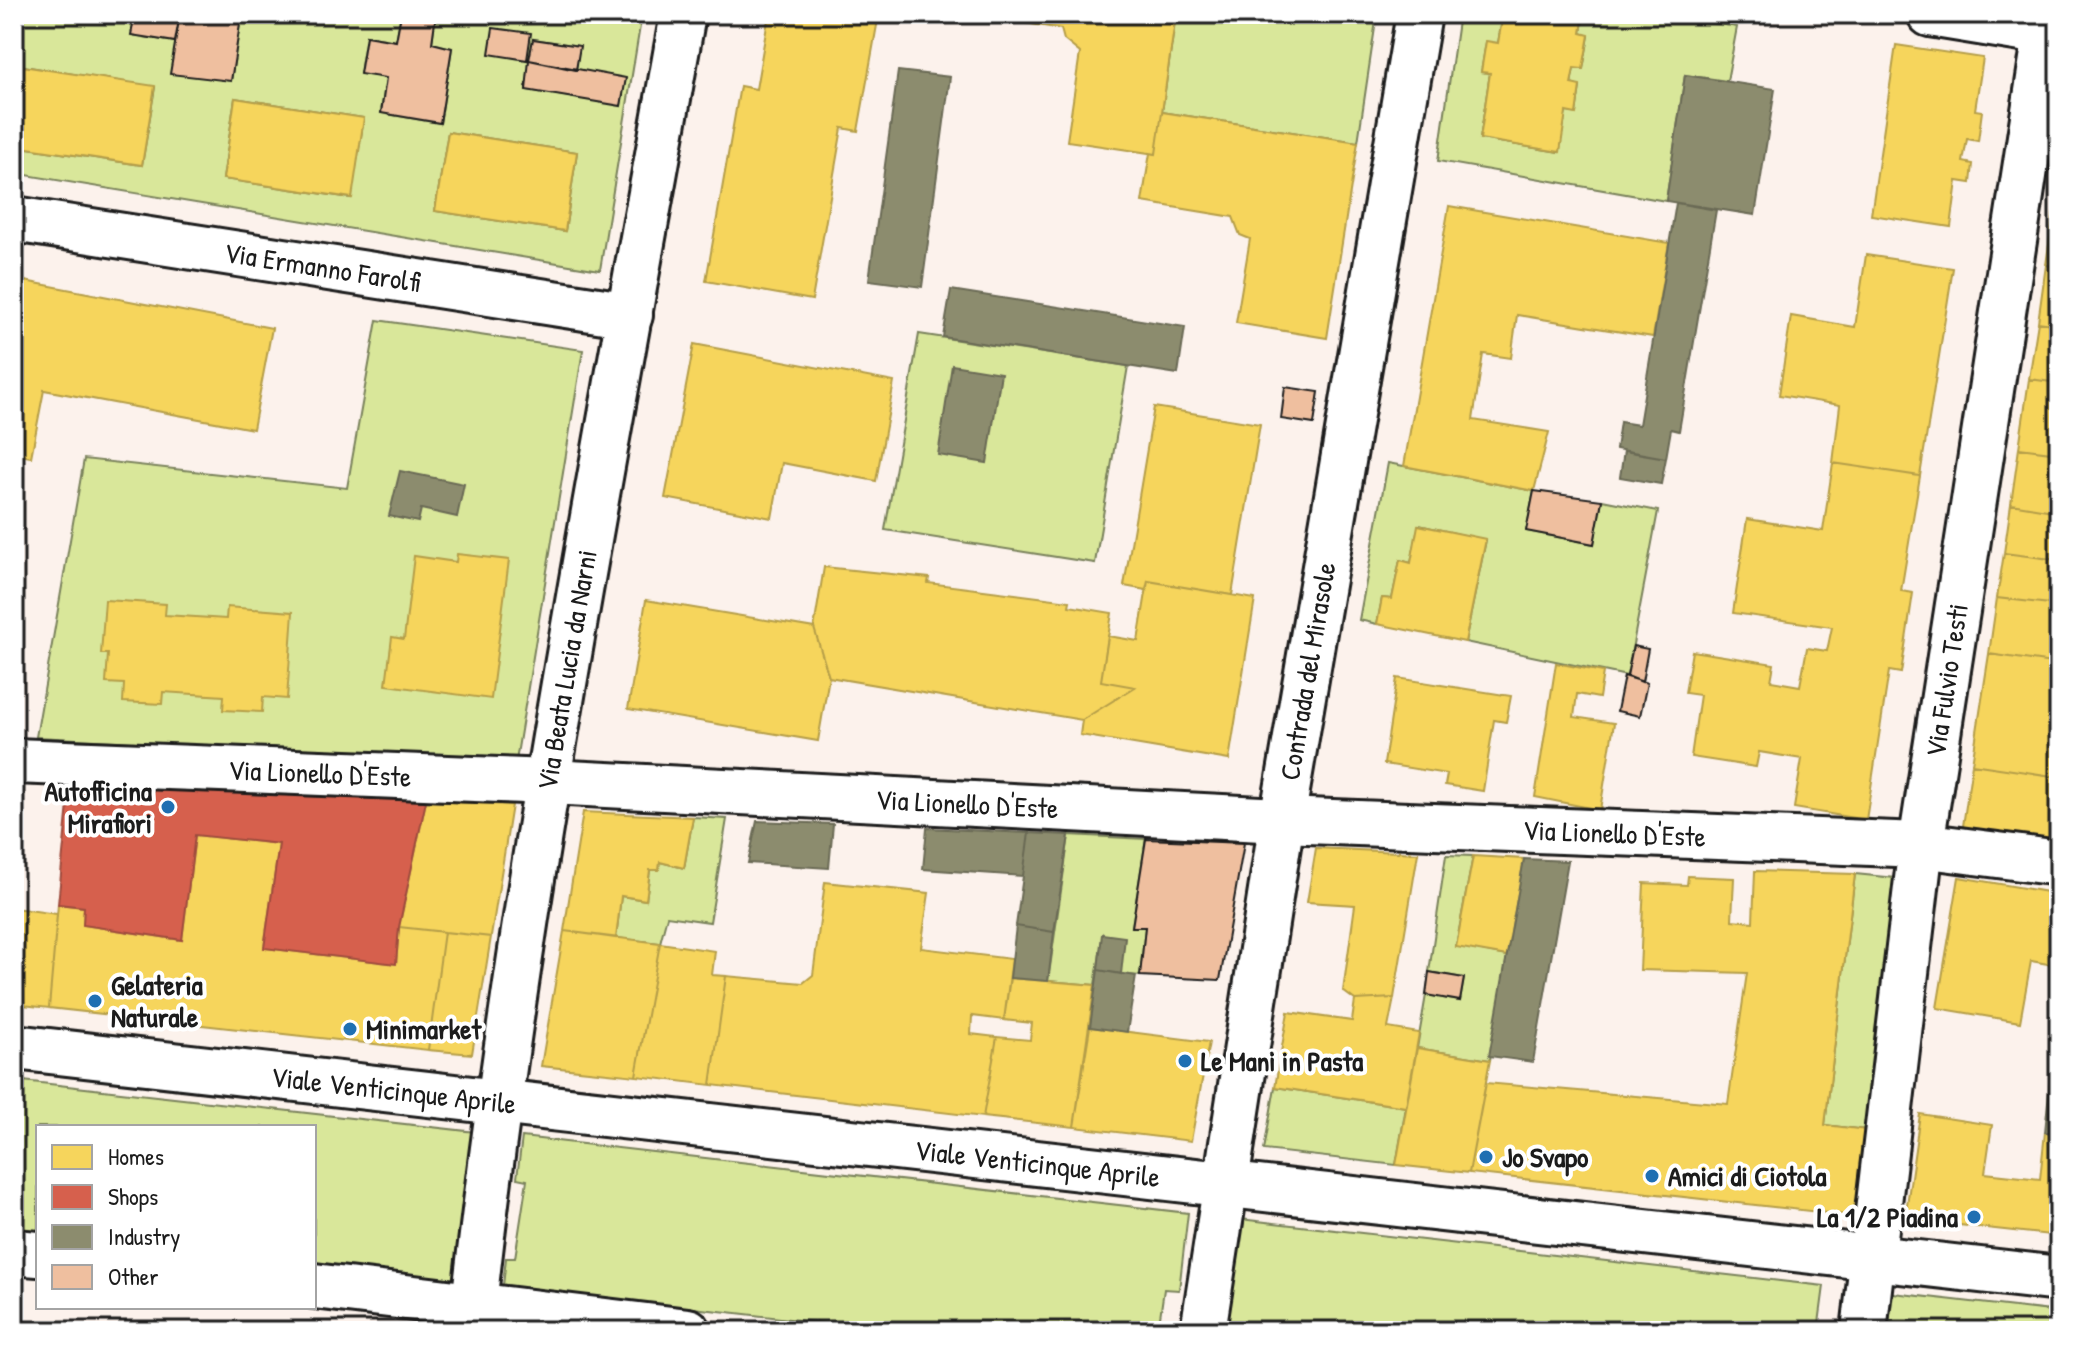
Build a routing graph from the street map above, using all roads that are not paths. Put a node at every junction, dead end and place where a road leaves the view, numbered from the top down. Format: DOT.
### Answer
graph roads {
  1 [pos="683,14"];
  2 [pos="1419,14"];
  3 [pos="1930,14"];
  4 [pos="2053,34"];
  5 [pos="14,219"];
  6 [pos="630,315"];
  7 [pos="14,761"];
  8 [pos="549,782"];
  9 [pos="1282,820"];
  10 [pos="1921,845"];
  11 [pos="2059,863"];
  12 [pos="14,1047"];
  13 [pos="500,1102"];
  14 [pos="1224,1186"];
  15 [pos="14,1252"];
  16 [pos="36,1254"];
  17 [pos="1873,1257"];
  18 [pos="2059,1279"];
  19 [pos="316,1286"];
  20 [pos="472,1318"];
  21 [pos="688,1331"];
  22 [pos="1203,1331"];
  23 [pos="1864,1331"];
  1 -- 6 [label="street, Via Beata Lucia da Narni"];
  2 -- 9 [label="street, Contrada del Mirasole"];
  3 -- 4 [label="street"];
  4 -- 10 [label="street, Via Fulvio Testi"];
  5 -- 6 [label="street, Via Ermanno Farolfi"];
  6 -- 8 [label="street, Via Beata Lucia da Narni"];
  7 -- 8 [label="street, Via Lionello D'Este"];
  8 -- 9 [label="street, Via Lionello D'Este"];
  8 -- 13 [label="street, Via Beata Lucia da Narni"];
  9 -- 10 [label="street, Via Lionello D'Este"];
  9 -- 14 [label="street, Contrada del Mirasole"];
  10 -- 11 [label="street, Via Lionello D'Este"];
  10 -- 17 [label="street, Via Fulvio Testi"];
  12 -- 13 [label="street, Viale Venticinque Aprile"];
  13 -- 14 [label="street, Viale Venticinque Aprile"];
  13 -- 20 [label="street, Via Beata Lucia da Narni"];
  14 -- 17 [label="street, Viale Venticinque Aprile"];
  14 -- 22 [label="street, Contrada del Mirasole"];
  15 -- 16 [label="street"];
  17 -- 18 [label="street, Viale Venticinque Aprile"];
  17 -- 23 [label="street, Via Fulvio Testi"];
  19 -- 20 [label="street"];
  20 -- 21 [label="street"];
}
